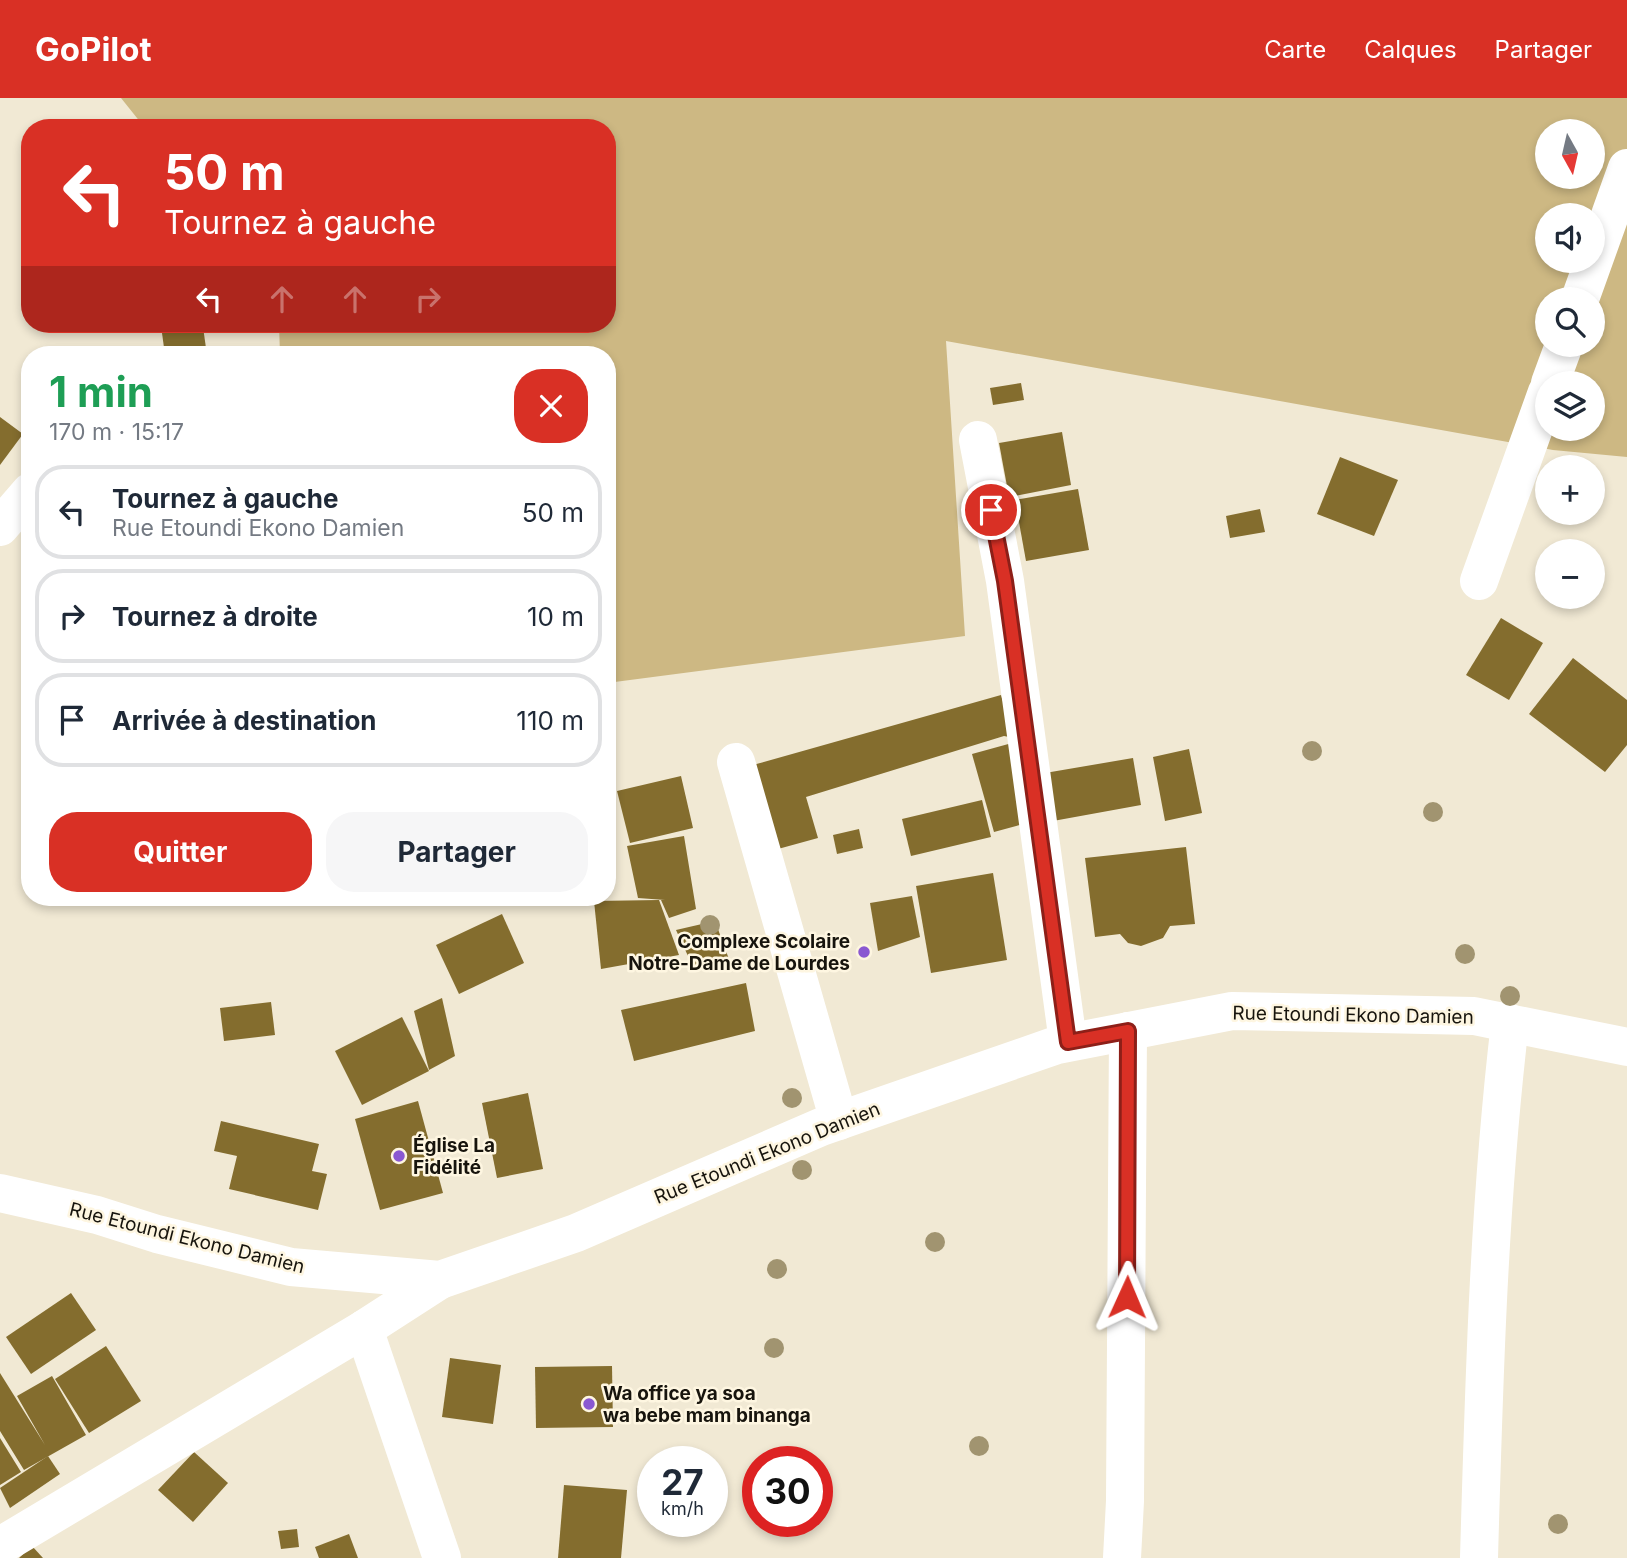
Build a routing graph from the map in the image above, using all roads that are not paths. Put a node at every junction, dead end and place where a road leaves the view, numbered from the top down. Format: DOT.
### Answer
graph roads {
  1 [pos="1627,168"];
  2 [pos="1584,287"];
  3 [pos="1535,425"];
  4 [pos="978,440"];
  5 [pos="21,502"];
  6 [pos="0,527"];
  7 [pos="1479,581"];
  8 [pos="736,762"];
  9 [pos="1510,1023"];
  10 [pos="1128,1031"];
  11 [pos="1068,1042"];
  12 [pos="1627,1047"];
  13 [pos="839,1121"];
  14 [pos="0,1193"];
  15 [pos="440,1280"];
  16 [pos="365,1329"];
  17 [pos="0,1546"];
  18 [pos="442,1558"];
  19 [pos="1122,1558"];
  20 [pos="1479,1558"];
  1 -- 2 [label="street"];
  3 -- 7 [label="street"];
  4 -- 11 [label="street"];
  5 -- 6 [label="street"];
  8 -- 13 [label="street"];
  9 -- 10 [label="street, Rue Etoundi Ekono Damien"];
  9 -- 12 [label="street, Rue Etoundi Ekono Damien"];
  9 -- 20 [label="street"];
  10 -- 11 [label="street, Rue Etoundi Ekono Damien"];
  10 -- 19 [label="street"];
  11 -- 13 [label="street, Rue Etoundi Ekono Damien"];
  13 -- 15 [label="street, Rue Etoundi Ekono Damien"];
  14 -- 15 [label="street, Rue Etoundi Ekono Damien"];
  15 -- 16 [label="street"];
  16 -- 17 [label="street"];
  16 -- 18 [label="street"];
}
